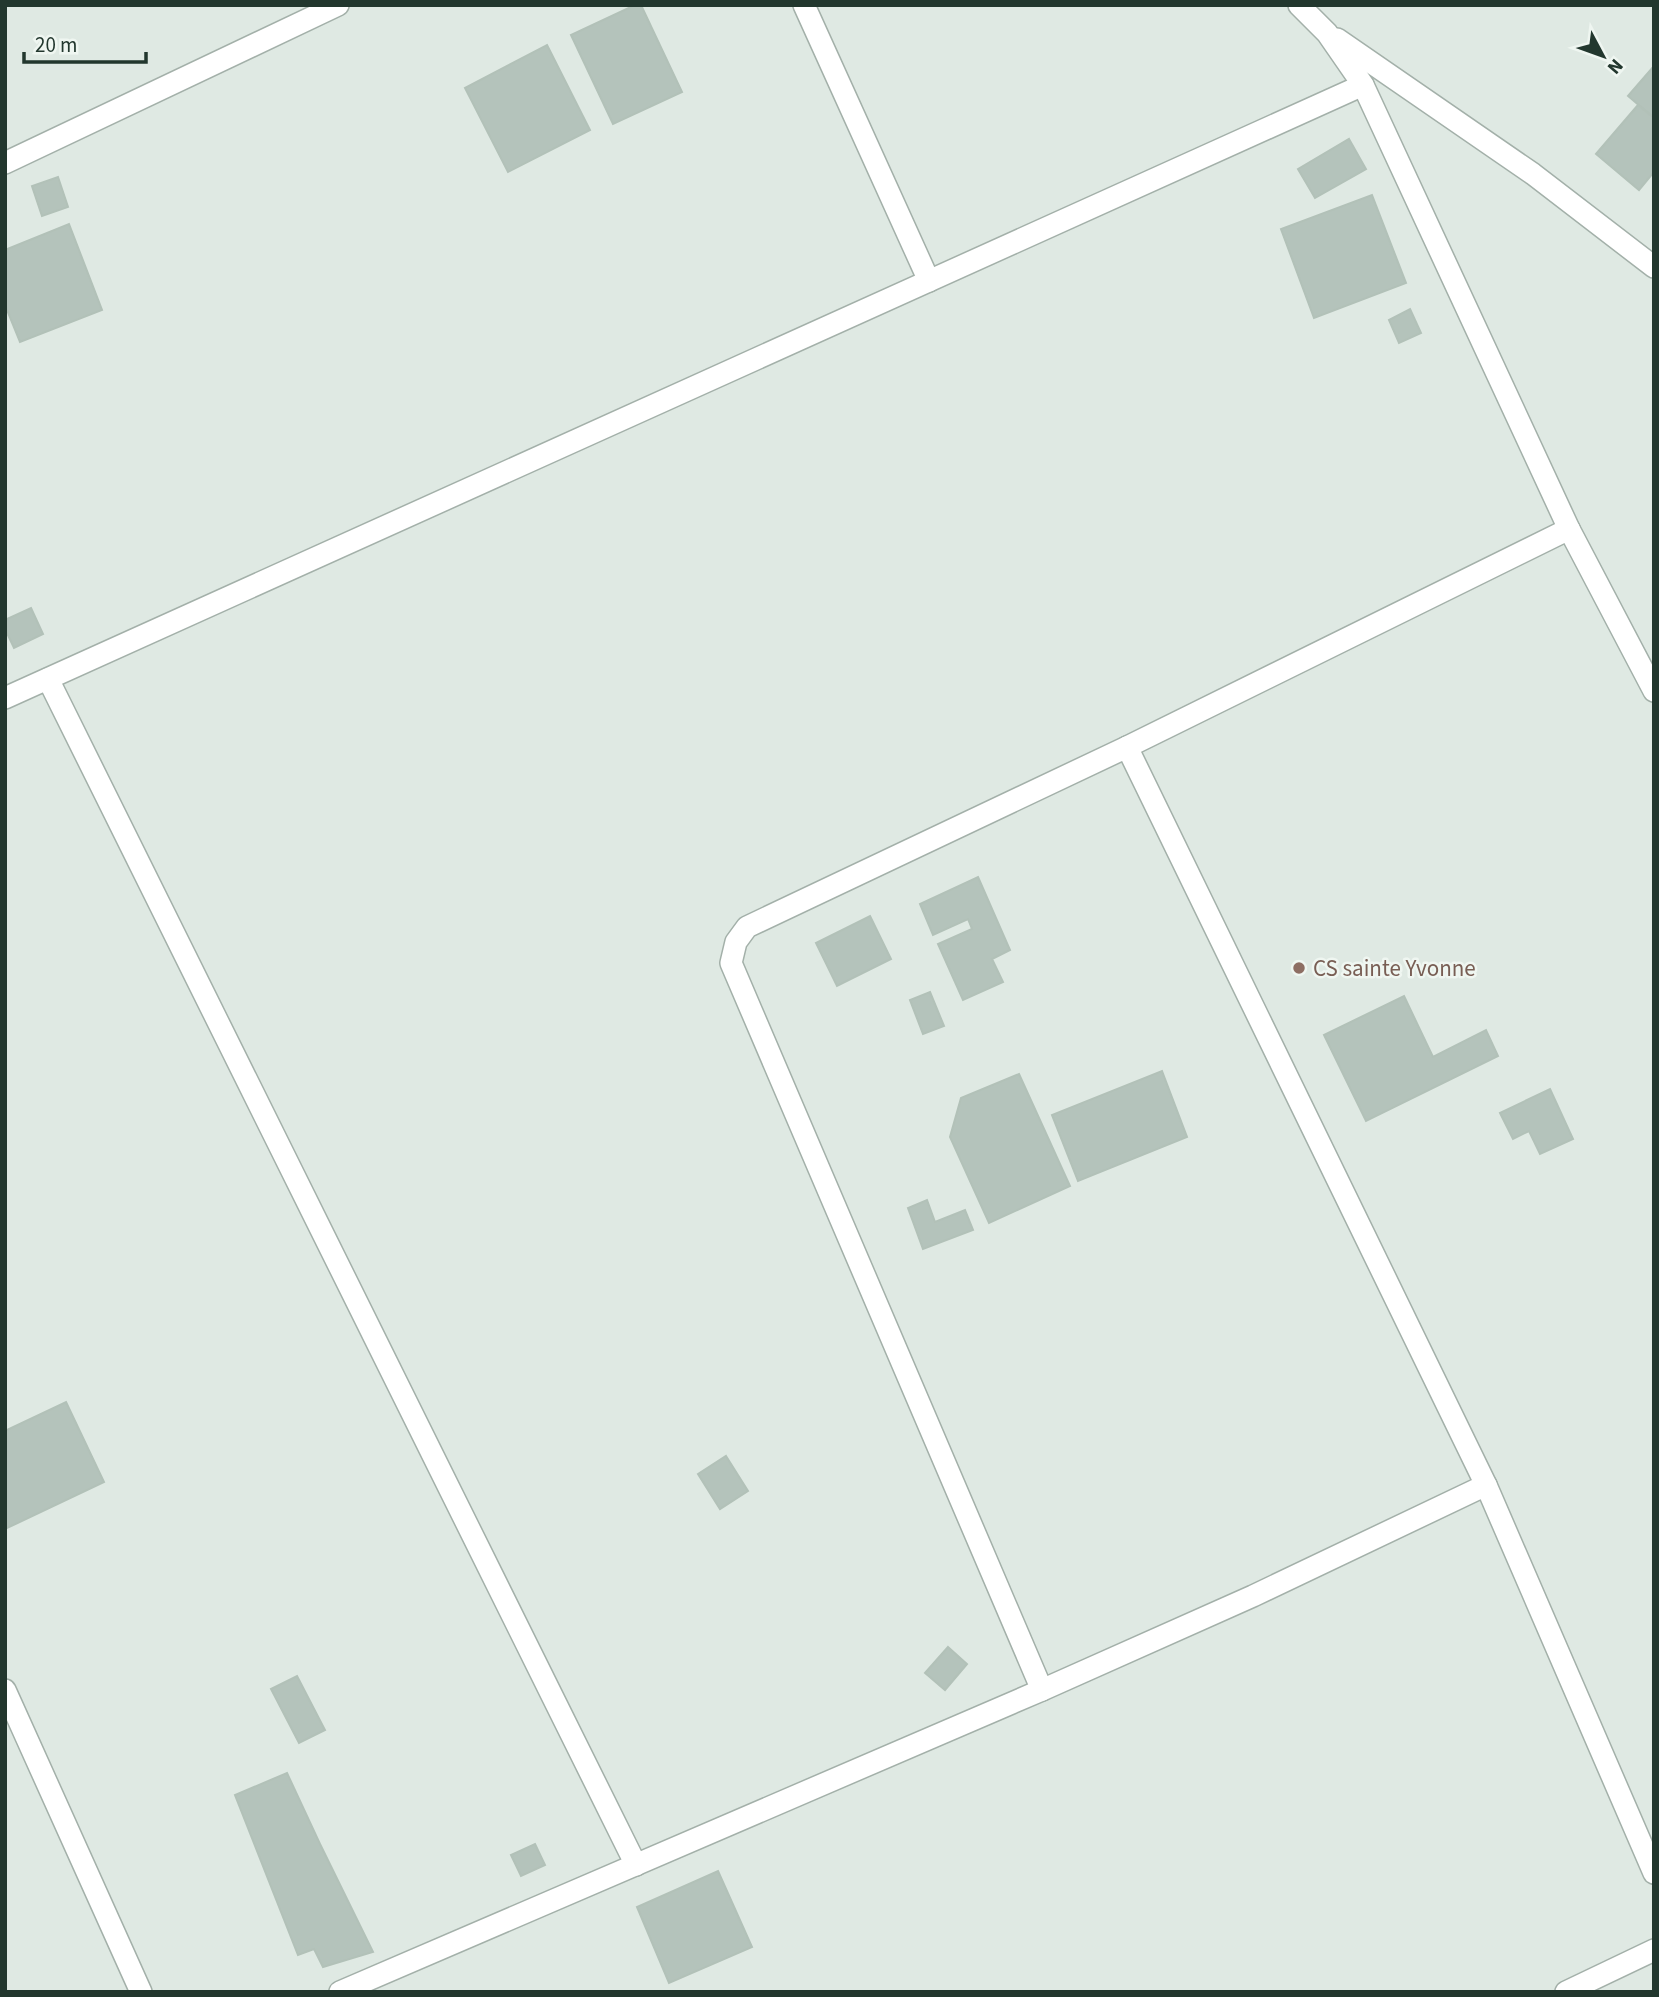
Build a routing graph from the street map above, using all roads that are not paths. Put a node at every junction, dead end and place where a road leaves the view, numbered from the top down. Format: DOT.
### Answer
graph roads {
  1 [pos="338,5"];
  2 [pos="804,5"];
  3 [pos="1299,5"];
  4 [pos="1327,33"];
  5 [pos="1363,85"];
  6 [pos="5,163"];
  7 [pos="1654,267"];
  8 [pos="929,281"];
  9 [pos="1569,529"];
  10 [pos="48,679"];
  11 [pos="1654,691"];
  12 [pos="5,698"];
  13 [pos="1127,747"];
  14 [pos="1486,1485"];
  15 [pos="5,1690"];
  16 [pos="1042,1690"];
  17 [pos="636,1865"];
  18 [pos="1654,1873"];
  19 [pos="1654,1950"];
  20 [pos="141,1992"];
  21 [pos="340,1992"];
  22 [pos="1566,1992"];
  1 -- 6 [label="street"];
  2 -- 8 [label="street"];
  3 -- 4 [label="street"];
  4 -- 5 [label="street"];
  4 -- 7 [label="street"];
  5 -- 8 [label="street"];
  5 -- 9 [label="street"];
  8 -- 10 [label="street"];
  9 -- 11 [label="street"];
  9 -- 13 [label="street"];
  10 -- 12 [label="street"];
  10 -- 17 [label="street"];
  13 -- 14 [label="street"];
  13 -- 16 [label="street"];
  14 -- 16 [label="street"];
  14 -- 18 [label="street"];
  15 -- 20 [label="street"];
  16 -- 17 [label="street"];
  17 -- 21 [label="street"];
  19 -- 22 [label="street"];
}
